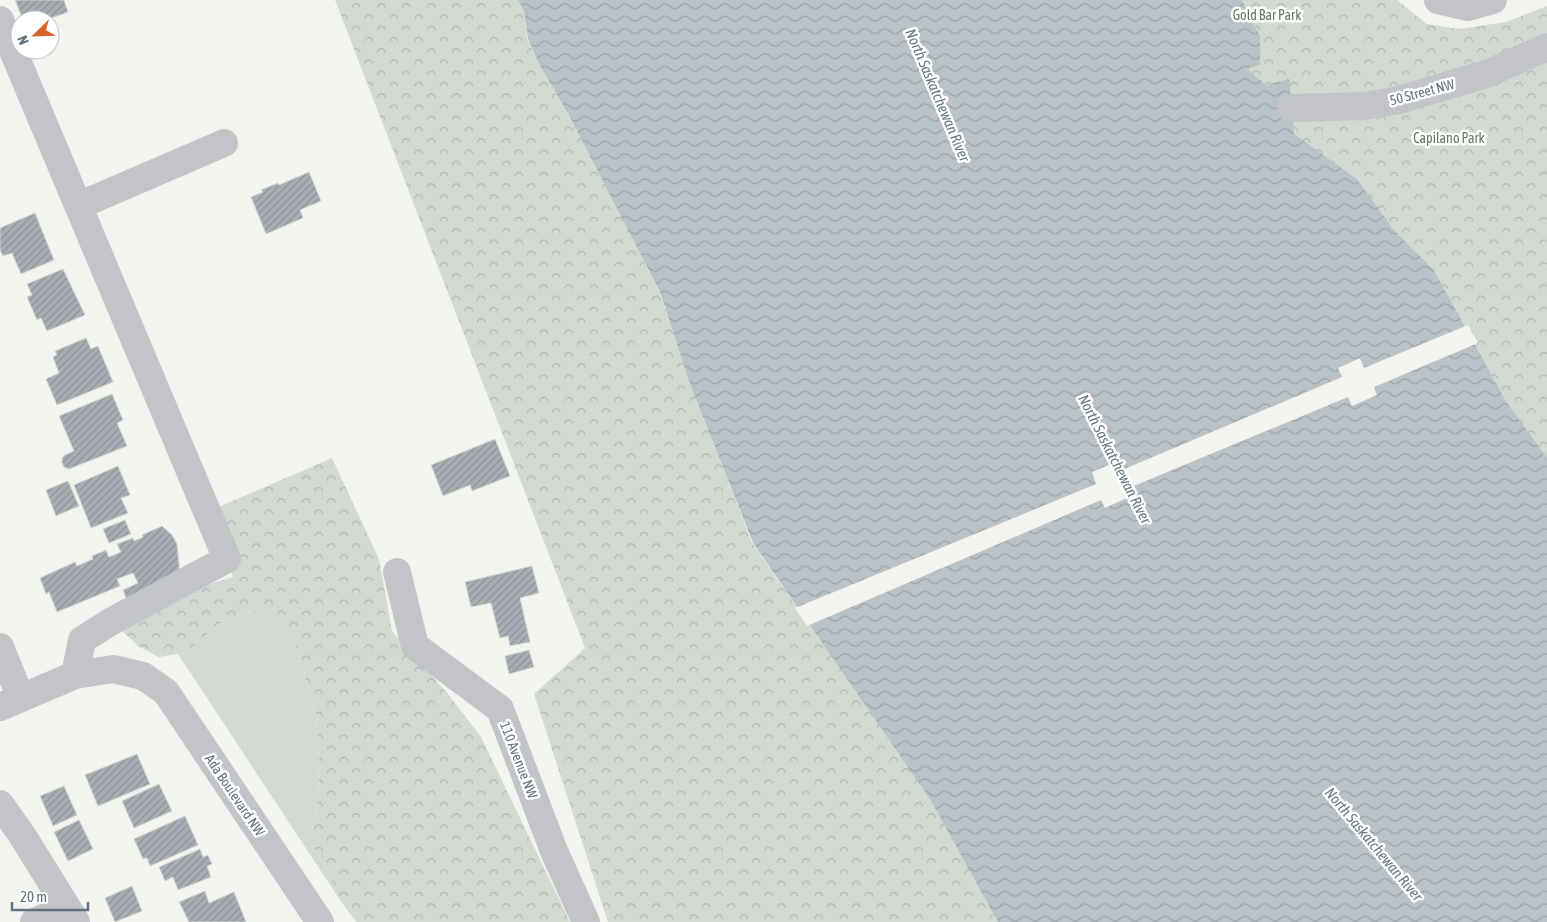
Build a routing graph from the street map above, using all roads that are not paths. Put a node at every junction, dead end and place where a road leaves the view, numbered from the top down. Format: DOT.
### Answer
graph roads {
  1 [pos="1438,0"];
  2 [pos="1493,0"];
  3 [pos="0,20"];
  4 [pos="1547,47"];
  5 [pos="1291,108"];
  6 [pos="224,143"];
  7 [pos="78,206"];
  8 [pos="397,572"];
  9 [pos="0,647"];
  10 [pos="75,675"];
  11 [pos="11,702"];
  12 [pos="0,804"];
  13 [pos="71,915"];
  14 [pos="34,922"];
  15 [pos="320,922"];
  16 [pos="586,922"];
  1 -- 2 [label="street"];
  3 -- 7 [label="street"];
  4 -- 5 [label="street, 50 Street NW"];
  6 -- 7 [label="street"];
  7 -- 10 [label="street"];
  8 -- 16 [label="street, 110 Avenue NW"];
  9 -- 11 [label="street"];
  10 -- 11 [label="street"];
  10 -- 15 [label="street, Ada Boulevard NW"];
  12 -- 13 [label="street"];
  13 -- 14 [label="street"];
}
